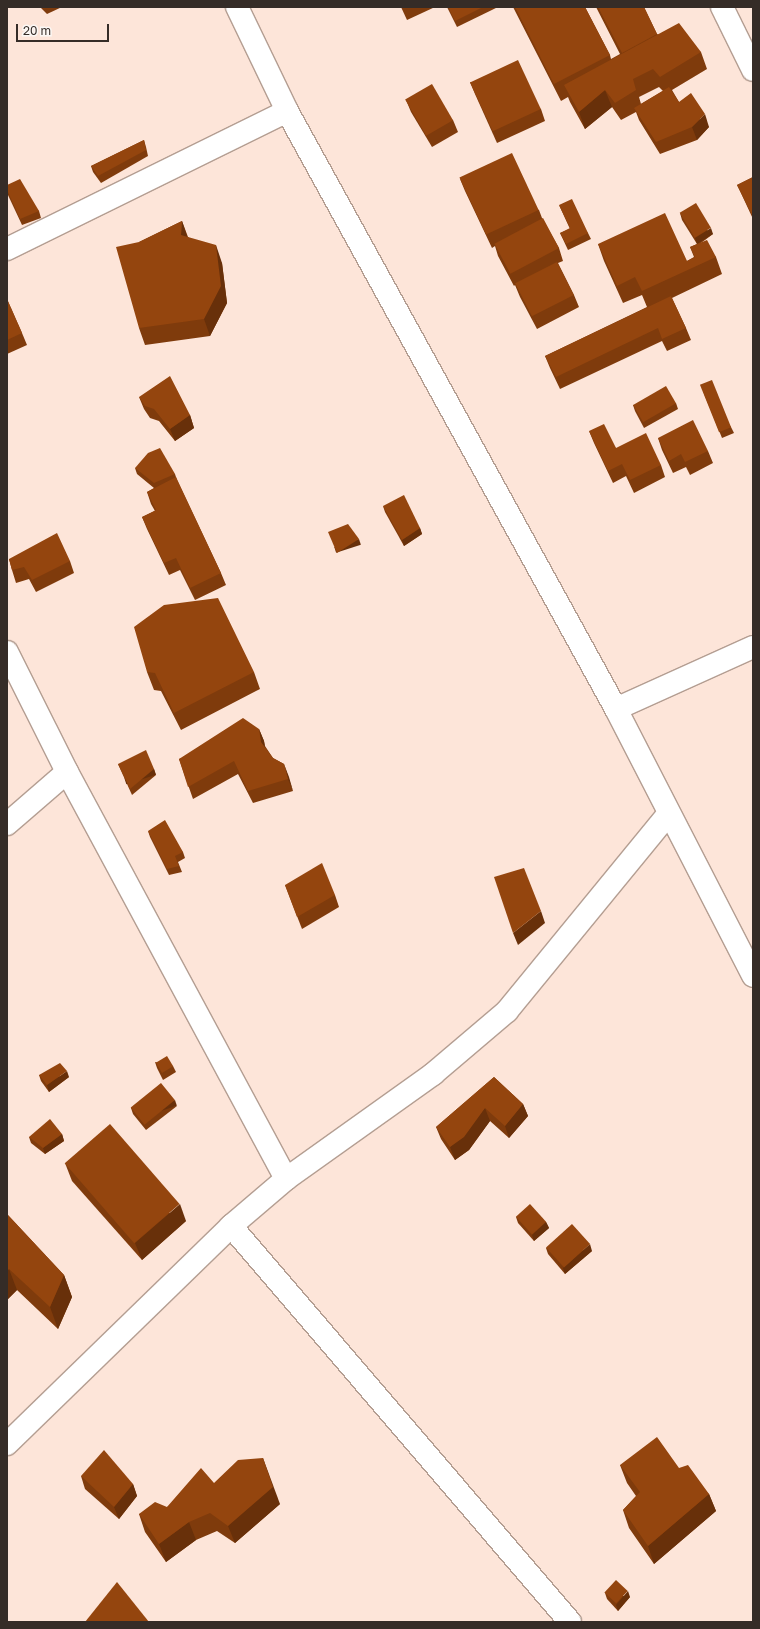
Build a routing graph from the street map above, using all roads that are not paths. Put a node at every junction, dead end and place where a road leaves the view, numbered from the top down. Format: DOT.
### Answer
graph roads {
  1 [pos="237,7"];
  2 [pos="722,7"];
  3 [pos="753,70"];
  4 [pos="287,111"];
  5 [pos="7,249"];
  6 [pos="753,647"];
  7 [pos="7,652"];
  8 [pos="616,709"];
  9 [pos="67,772"];
  10 [pos="668,814"];
  11 [pos="7,824"];
  12 [pos="753,976"];
  13 [pos="286,1179"];
  14 [pos="231,1226"];
  15 [pos="7,1444"];
  16 [pos="570,1622"];
  1 -- 4 [label="street"];
  2 -- 3 [label="street"];
  4 -- 5 [label="street"];
  4 -- 8 [label="street"];
  6 -- 8 [label="street"];
  7 -- 9 [label="street"];
  8 -- 10 [label="street"];
  9 -- 11 [label="street"];
  9 -- 13 [label="street"];
  10 -- 12 [label="street"];
  10 -- 13 [label="street"];
  13 -- 14 [label="street"];
  14 -- 15 [label="street"];
  14 -- 16 [label="street"];
}
